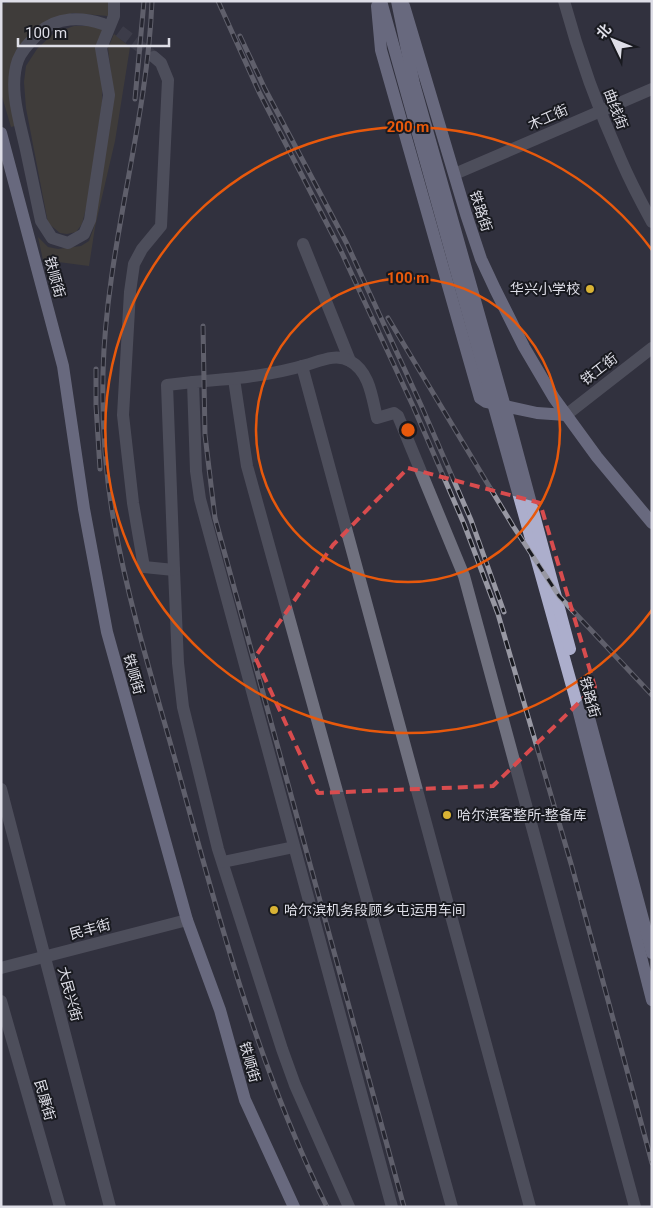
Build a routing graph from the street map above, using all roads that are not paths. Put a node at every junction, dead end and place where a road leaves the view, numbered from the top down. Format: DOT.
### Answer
graph roads {
  1 [pos="114,1"];
  2 [pos="376,1"];
  3 [pos="381,1"];
  4 [pos="397,1"];
  5 [pos="402,1"];
  6 [pos="564,1"];
  7 [pos="103,24"];
  8 [pos="154,57"];
  9 [pos="410,85"];
  10 [pos="652,89"];
  11 [pos="600,111"];
  12 [pos="1,133"];
  13 [pos="457,174"];
  14 [pos="652,222"];
  15 [pos="303,244"];
  16 [pos="652,348"];
  17 [pos="350,361"];
  18 [pos="302,366"];
  19 [pos="234,379"];
  20 [pos="193,382"];
  21 [pos="566,415"];
  22 [pos="652,523"];
  23 [pos="174,570"];
  24 [pos="1,789"];
  25 [pos="294,846"];
  26 [pos="223,862"];
  27 [pos="187,920"];
  28 [pos="652,953"];
  29 [pos="45,957"];
  30 [pos="1,968"];
  31 [pos="652,1000"];
  32 [pos="1,1001"];
  33 [pos="60,1207"];
  34 [pos="110,1207"];
  35 [pos="294,1207"];
  36 [pos="349,1207"];
  37 [pos="392,1207"];
  38 [pos="452,1207"];
  39 [pos="530,1207"];
  40 [pos="635,1207"];
  1 -- 7 [label="street"];
  2 -- 21 [label="main road"];
  3 -- 9 [label="main road"];
  4 -- 9 [label="main road"];
  5 -- 21 [label="main road, 铁路街"];
  6 -- 11 [label="street, 曲线街"];
  8 -- 23 [label="street"];
  9 -- 28 [label="main road"];
  9 -- 31 [label="main road, 铁路街"];
  10 -- 11 [label="street, 木工街"];
  11 -- 13 [label="street, 木工街"];
  11 -- 14 [label="street, 曲线街"];
  12 -- 27 [label="main road, 铁顺街"];
  15 -- 17 [label="street"];
  16 -- 21 [label="street, 铁工街"];
  17 -- 18 [label="street"];
  17 -- 40 [label="street"];
  18 -- 19 [label="street"];
  18 -- 39 [label="street"];
  19 -- 20 [label="street"];
  19 -- 38 [label="street"];
  20 -- 23 [label="street"];
  20 -- 25 [label="street"];
  21 -- 22 [label="main road, 铁路街"];
  23 -- 26 [label="street"];
  24 -- 29 [label="street, 大民兴街"];
  25 -- 26 [label="street"];
  25 -- 37 [label="street"];
  26 -- 36 [label="street"];
  27 -- 29 [label="street, 民丰街"];
  27 -- 35 [label="main road, 铁顺街"];
  29 -- 30 [label="street, 民丰街"];
  29 -- 34 [label="street, 大民兴街"];
  32 -- 33 [label="street, 民康街"];
}
